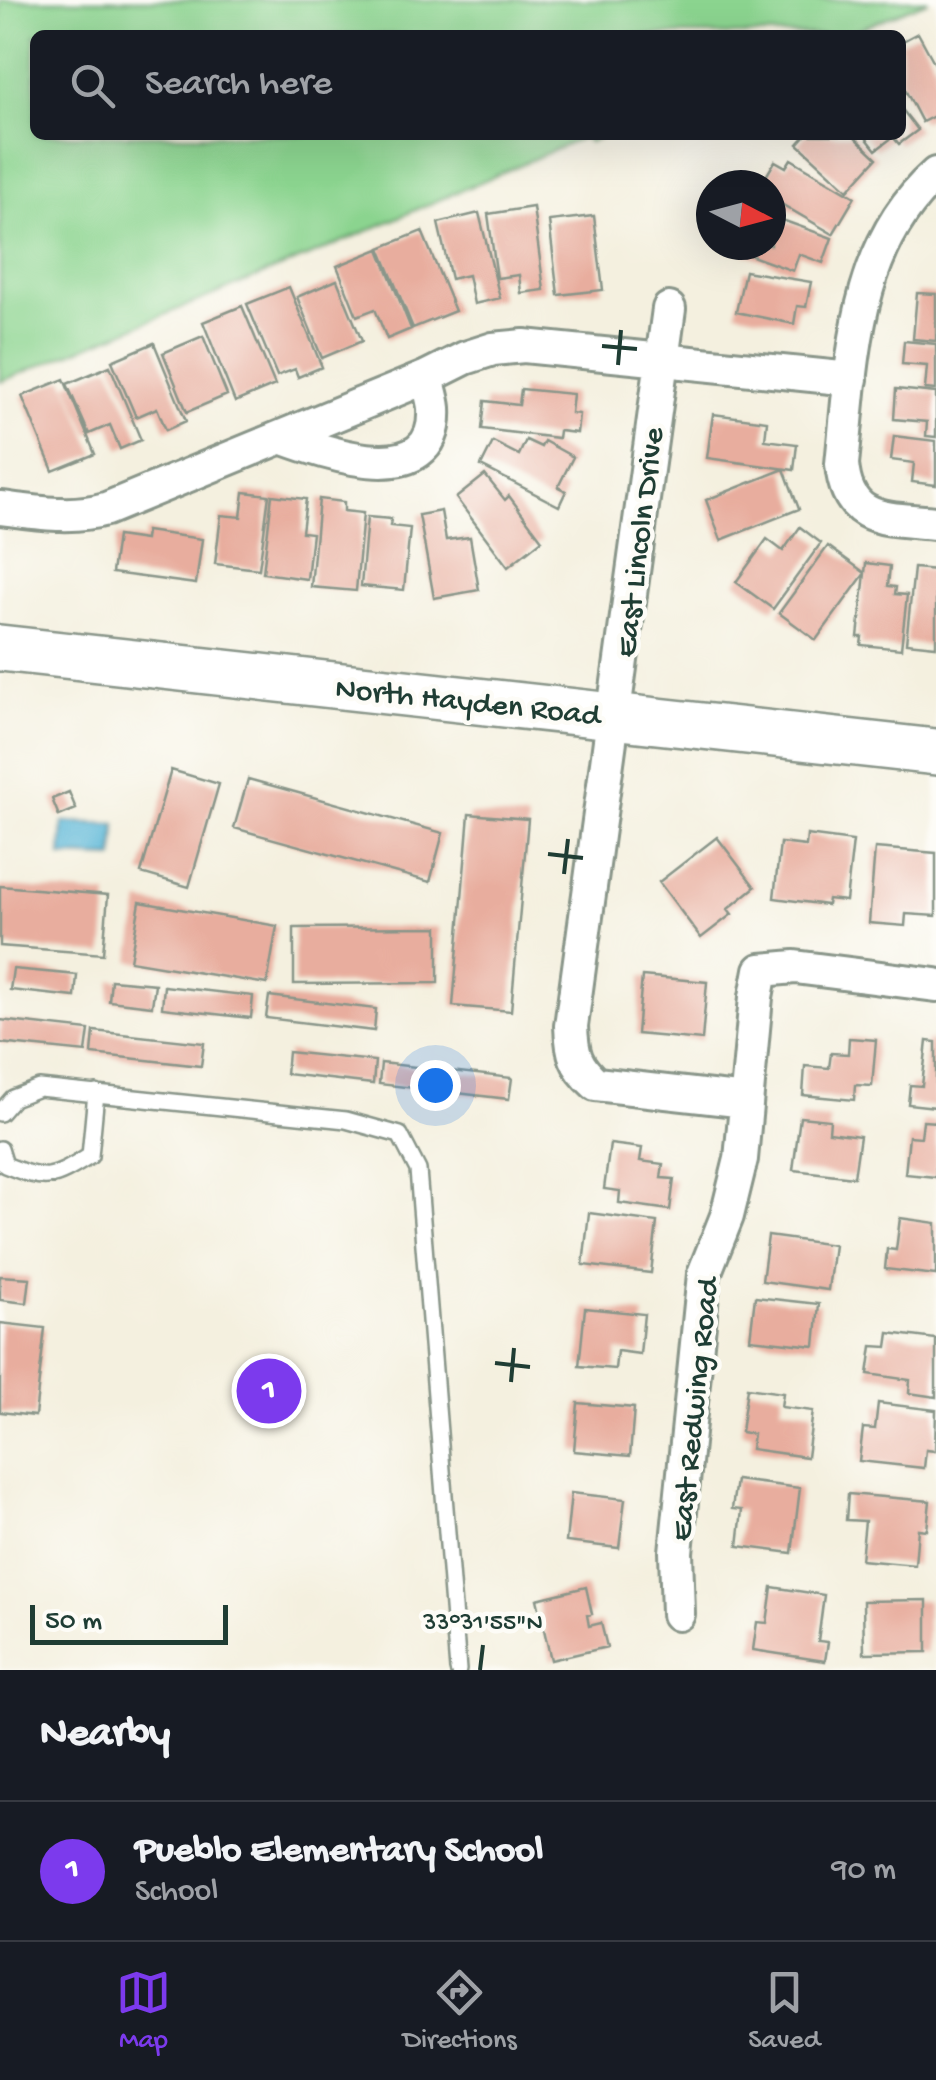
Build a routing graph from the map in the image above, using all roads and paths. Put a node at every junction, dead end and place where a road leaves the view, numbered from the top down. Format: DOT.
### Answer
graph roads {
  1 [pos="936,174"];
  2 [pos="669,309"];
  3 [pos="660,358"];
  4 [pos="427,377"];
  5 [pos="851,379"];
  6 [pos="281,437"];
  7 [pos="0,508"];
  8 [pos="936,523"];
  9 [pos="0,648"];
  10 [pos="614,715"];
  11 [pos="936,752"];
  12 [pos="936,984"];
  13 [pos="96,1093"];
  14 [pos="746,1101"];
  15 [pos="0,1112"];
  16 [pos="0,1149"];
  17 [pos="678,1614"];
  18 [pos="458,1670"];
  1 -- 5 [label="street"];
  2 -- 3 [label="street, East Lincoln Drive"];
  3 -- 4 [label="street"];
  3 -- 5 [label="street"];
  3 -- 10 [label="street, East Lincoln Drive"];
  4 -- 6 [label="street"];
  4 -- 6 [label="street"];
  5 -- 8 [label="street"];
  6 -- 7 [label="street"];
  9 -- 10 [label="main road, North Hayden Road"];
  10 -- 11 [label="main road, North Hayden Road"];
  10 -- 14 [label="street, East Lincoln Drive"];
  12 -- 14 [label="street, East Redwing Road"];
  13 -- 15 [label="lane"];
  13 -- 16 [label="lane"];
  13 -- 18 [label="lane"];
  14 -- 17 [label="street, East Redwing Road"];
}
